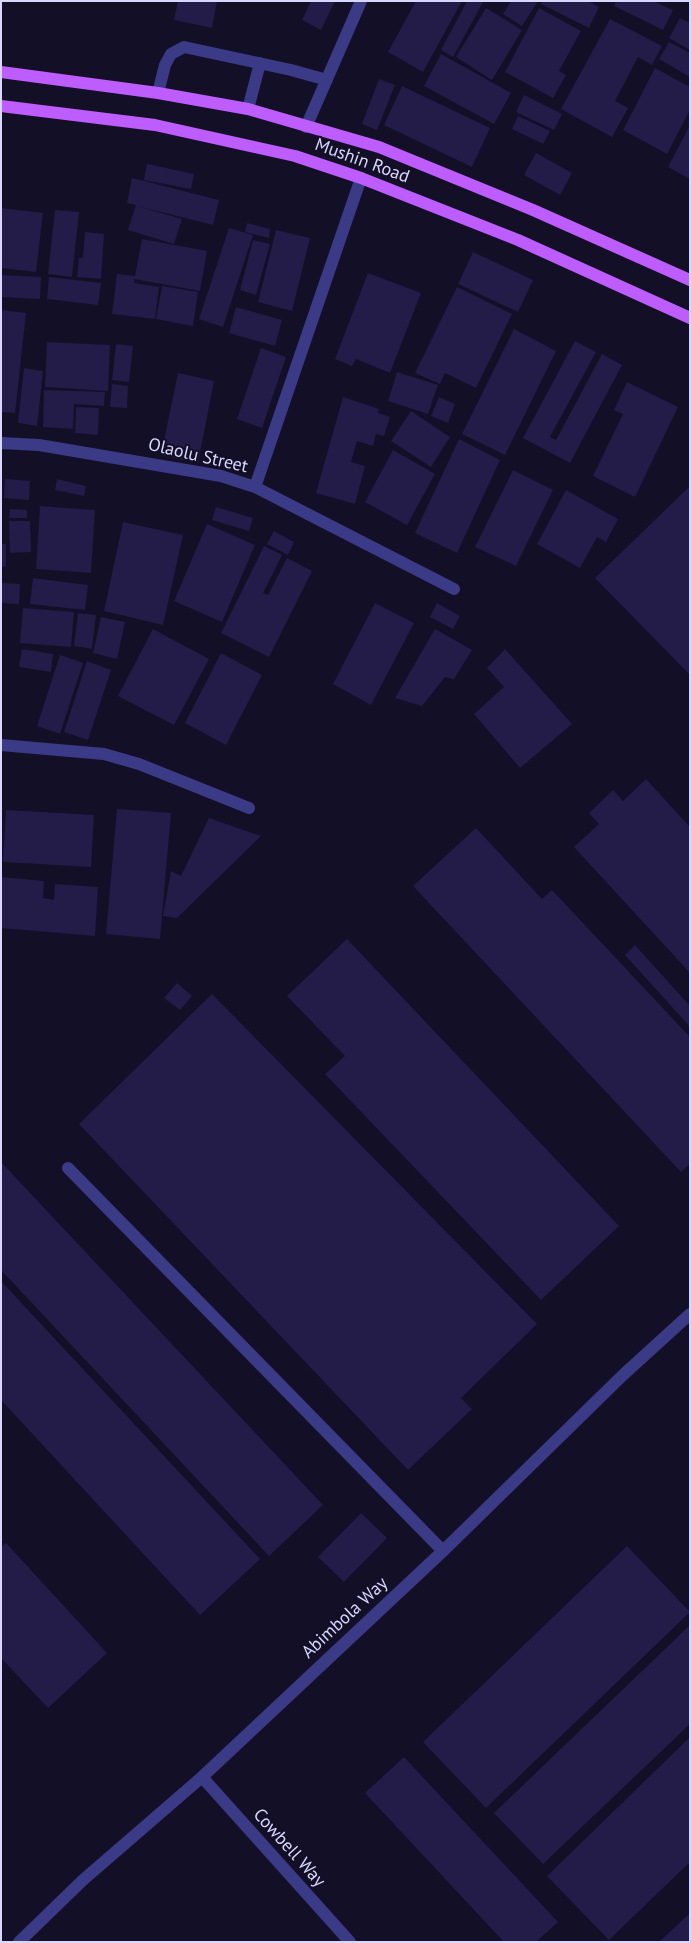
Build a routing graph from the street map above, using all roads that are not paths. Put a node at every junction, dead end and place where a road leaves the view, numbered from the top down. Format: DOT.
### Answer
graph roads {
  1 [pos="360,1"];
  2 [pos="260,63"];
  3 [pos="1,72"];
  4 [pos="326,80"];
  5 [pos="158,93"];
  6 [pos="1,106"];
  7 [pos="248,109"];
  8 [pos="306,127"];
  9 [pos="361,178"];
  10 [pos="690,280"];
  11 [pos="690,318"];
  12 [pos="1,443"];
  13 [pos="255,487"];
  14 [pos="454,589"];
  15 [pos="1,746"];
  16 [pos="250,808"];
  17 [pos="68,1168"];
  18 [pos="690,1314"];
  19 [pos="443,1551"];
  20 [pos="202,1777"];
  21 [pos="19,1942"];
  22 [pos="350,1942"];
  1 -- 4 [label="street"];
  2 -- 4 [label="street"];
  2 -- 5 [label="street"];
  2 -- 7 [label="street"];
  3 -- 5 [label="main road, Mushin Road"];
  4 -- 8 [label="street"];
  5 -- 7 [label="main road, Mushin Road"];
  6 -- 9 [label="main road, Mushin Road"];
  7 -- 8 [label="main road, Mushin Road"];
  8 -- 10 [label="main road, Mushin Road"];
  9 -- 11 [label="main road, Mushin Road"];
  9 -- 13 [label="street"];
  12 -- 13 [label="street, Olaolu Street"];
  13 -- 14 [label="street, Olaolu Street"];
  15 -- 16 [label="street"];
  17 -- 19 [label="street"];
  18 -- 19 [label="street, Abimbola Way"];
  19 -- 20 [label="street, Abimbola Way"];
  20 -- 21 [label="street, Abimbola Way"];
  20 -- 22 [label="street, Cowbell Way"];
}
